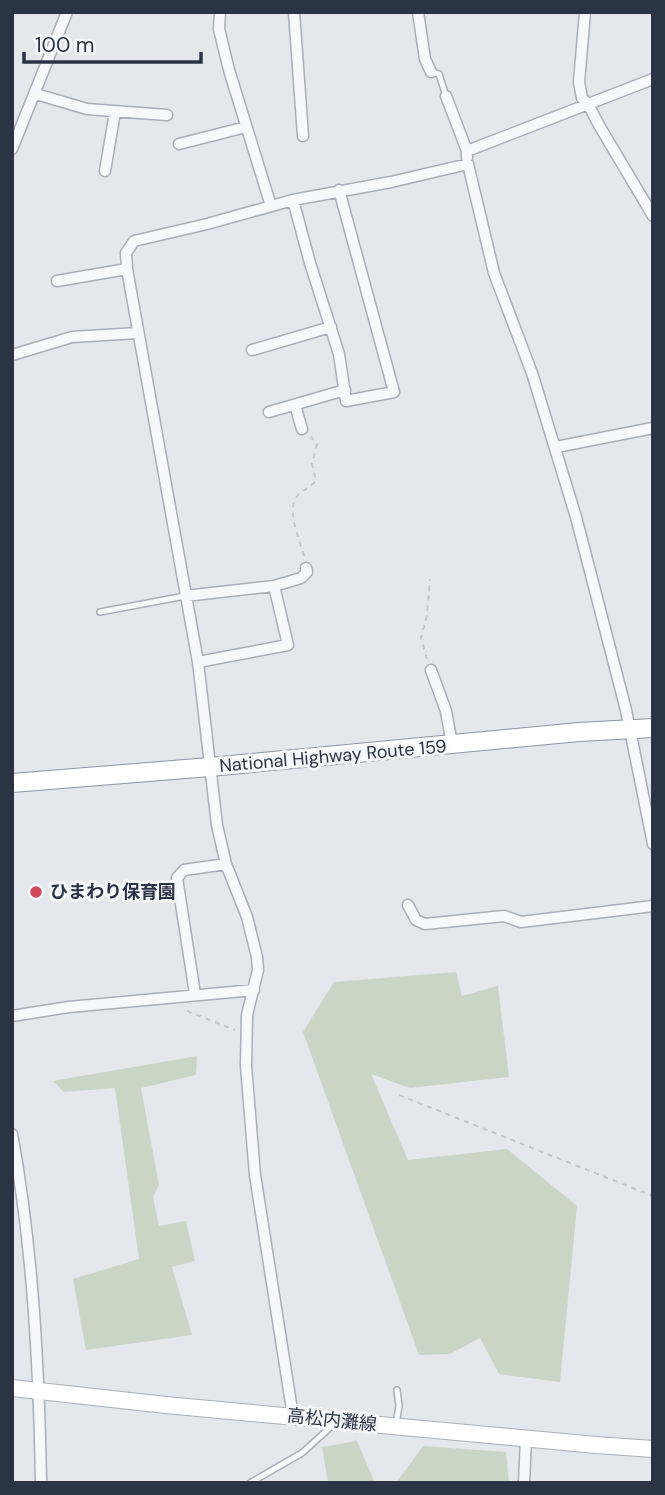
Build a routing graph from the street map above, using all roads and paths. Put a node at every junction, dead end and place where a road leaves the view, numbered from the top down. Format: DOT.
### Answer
graph roads {
  1 [pos="67,12"];
  2 [pos="220,12"];
  3 [pos="294,12"];
  4 [pos="418,12"];
  5 [pos="584,12"];
  6 [pos="431,72"];
  7 [pos="653,79"];
  8 [pos="36,94"];
  9 [pos="446,96"];
  10 [pos="588,104"];
  11 [pos="115,112"];
  12 [pos="167,115"];
  13 [pos="246,127"];
  14 [pos="303,136"];
  15 [pos="180,144"];
  16 [pos="12,149"];
  17 [pos="467,151"];
  18 [pos="467,164"];
  19 [pos="105,172"];
  20 [pos="339,190"];
  21 [pos="293,200"];
  22 [pos="271,206"];
  23 [pos="653,216"];
  24 [pos="127,269"];
  25 [pos="57,281"];
  26 [pos="331,327"];
  27 [pos="138,333"];
  28 [pos="252,350"];
  29 [pos="12,355"];
  30 [pos="345,390"];
  31 [pos="295,405"];
  32 [pos="269,412"];
  33 [pos="653,428"];
  34 [pos="303,429"];
  35 [pos="556,447"];
  36 [pos="306,568"];
  37 [pos="430,579"];
  38 [pos="274,586"];
  39 [pos="185,596"];
  40 [pos="100,612"];
  41 [pos="198,662"];
  42 [pos="430,670"];
  43 [pos="653,728"];
  44 [pos="630,729"];
  45 [pos="452,744"];
  46 [pos="210,767"];
  47 [pos="12,783"];
  48 [pos="650,811"];
  49 [pos="653,844"];
  50 [pos="226,864"];
  51 [pos="408,905"];
  52 [pos="653,906"];
  53 [pos="254,989"];
  54 [pos="195,994"];
  55 [pos="187,1011"];
  56 [pos="12,1016"];
  57 [pos="246,1035"];
  58 [pos="399,1095"];
  59 [pos="12,1134"];
  60 [pos="653,1196"];
  61 [pos="12,1388"];
  62 [pos="397,1390"];
  63 [pos="40,1393"];
  64 [pos="293,1416"];
  65 [pos="338,1421"];
  66 [pos="395,1427"];
  67 [pos="526,1439"];
  68 [pos="653,1449"];
  69 [pos="41,1483"];
  70 [pos="250,1483"];
  71 [pos="524,1483"];
  1 -- 8 [label="street"];
  2 -- 13 [label="street"];
  3 -- 14 [label="street"];
  4 -- 6 [label="street"];
  5 -- 10 [label="street"];
  6 -- 9 [label="lane"];
  7 -- 10 [label="street"];
  8 -- 11 [label="street"];
  8 -- 16 [label="street"];
  9 -- 17 [label="street"];
  10 -- 17 [label="street"];
  10 -- 23 [label="street"];
  11 -- 12 [label="street"];
  11 -- 19 [label="street"];
  13 -- 15 [label="street"];
  13 -- 22 [label="street"];
  17 -- 18 [label="street"];
  18 -- 20 [label="street"];
  18 -- 35 [label="street"];
  20 -- 21 [label="street"];
  20 -- 30 [label="street"];
  21 -- 22 [label="street"];
  21 -- 26 [label="street"];
  22 -- 24 [label="street"];
  24 -- 25 [label="street"];
  24 -- 27 [label="street"];
  26 -- 28 [label="street"];
  26 -- 30 [label="street"];
  27 -- 29 [label="street"];
  27 -- 39 [label="street"];
  30 -- 31 [label="street"];
  31 -- 32 [label="street"];
  31 -- 34 [label="street"];
  33 -- 35 [label="street"];
  34 -- 36 [label="path"];
  35 -- 44 [label="street"];
  36 -- 38 [label="street"];
  37 -- 42 [label="path"];
  38 -- 39 [label="street"];
  38 -- 41 [label="street"];
  39 -- 40 [label="lane"];
  39 -- 41 [label="street"];
  41 -- 46 [label="street"];
  42 -- 45 [label="street"];
  43 -- 44 [label="highway, National Highway Route 159"];
  44 -- 45 [label="highway, National Highway Route 159"];
  44 -- 48 [label="street"];
  45 -- 46 [label="highway, National Highway Route 159"];
  46 -- 47 [label="highway, National Highway Route 159"];
  46 -- 50 [label="street"];
  48 -- 49 [label="street"];
  50 -- 53 [label="street"];
  50 -- 54 [label="street"];
  51 -- 52 [label="street"];
  53 -- 54 [label="street"];
  53 -- 57 [label="street"];
  54 -- 56 [label="street"];
  55 -- 57 [label="path"];
  57 -- 64 [label="street"];
  58 -- 60 [label="path"];
  59 -- 63 [label="street"];
  61 -- 63 [label="main road, 高松内灘線"];
  62 -- 66 [label="lane"];
  63 -- 64 [label="main road, 高松内灘線"];
  63 -- 69 [label="street"];
  64 -- 65 [label="main road, 高松内灘線"];
  65 -- 66 [label="main road, 高松内灘線"];
  65 -- 70 [label="lane"];
  66 -- 67 [label="main road, 高松内灘線"];
  67 -- 68 [label="main road, 高松内灘線"];
  67 -- 71 [label="street"];
}
